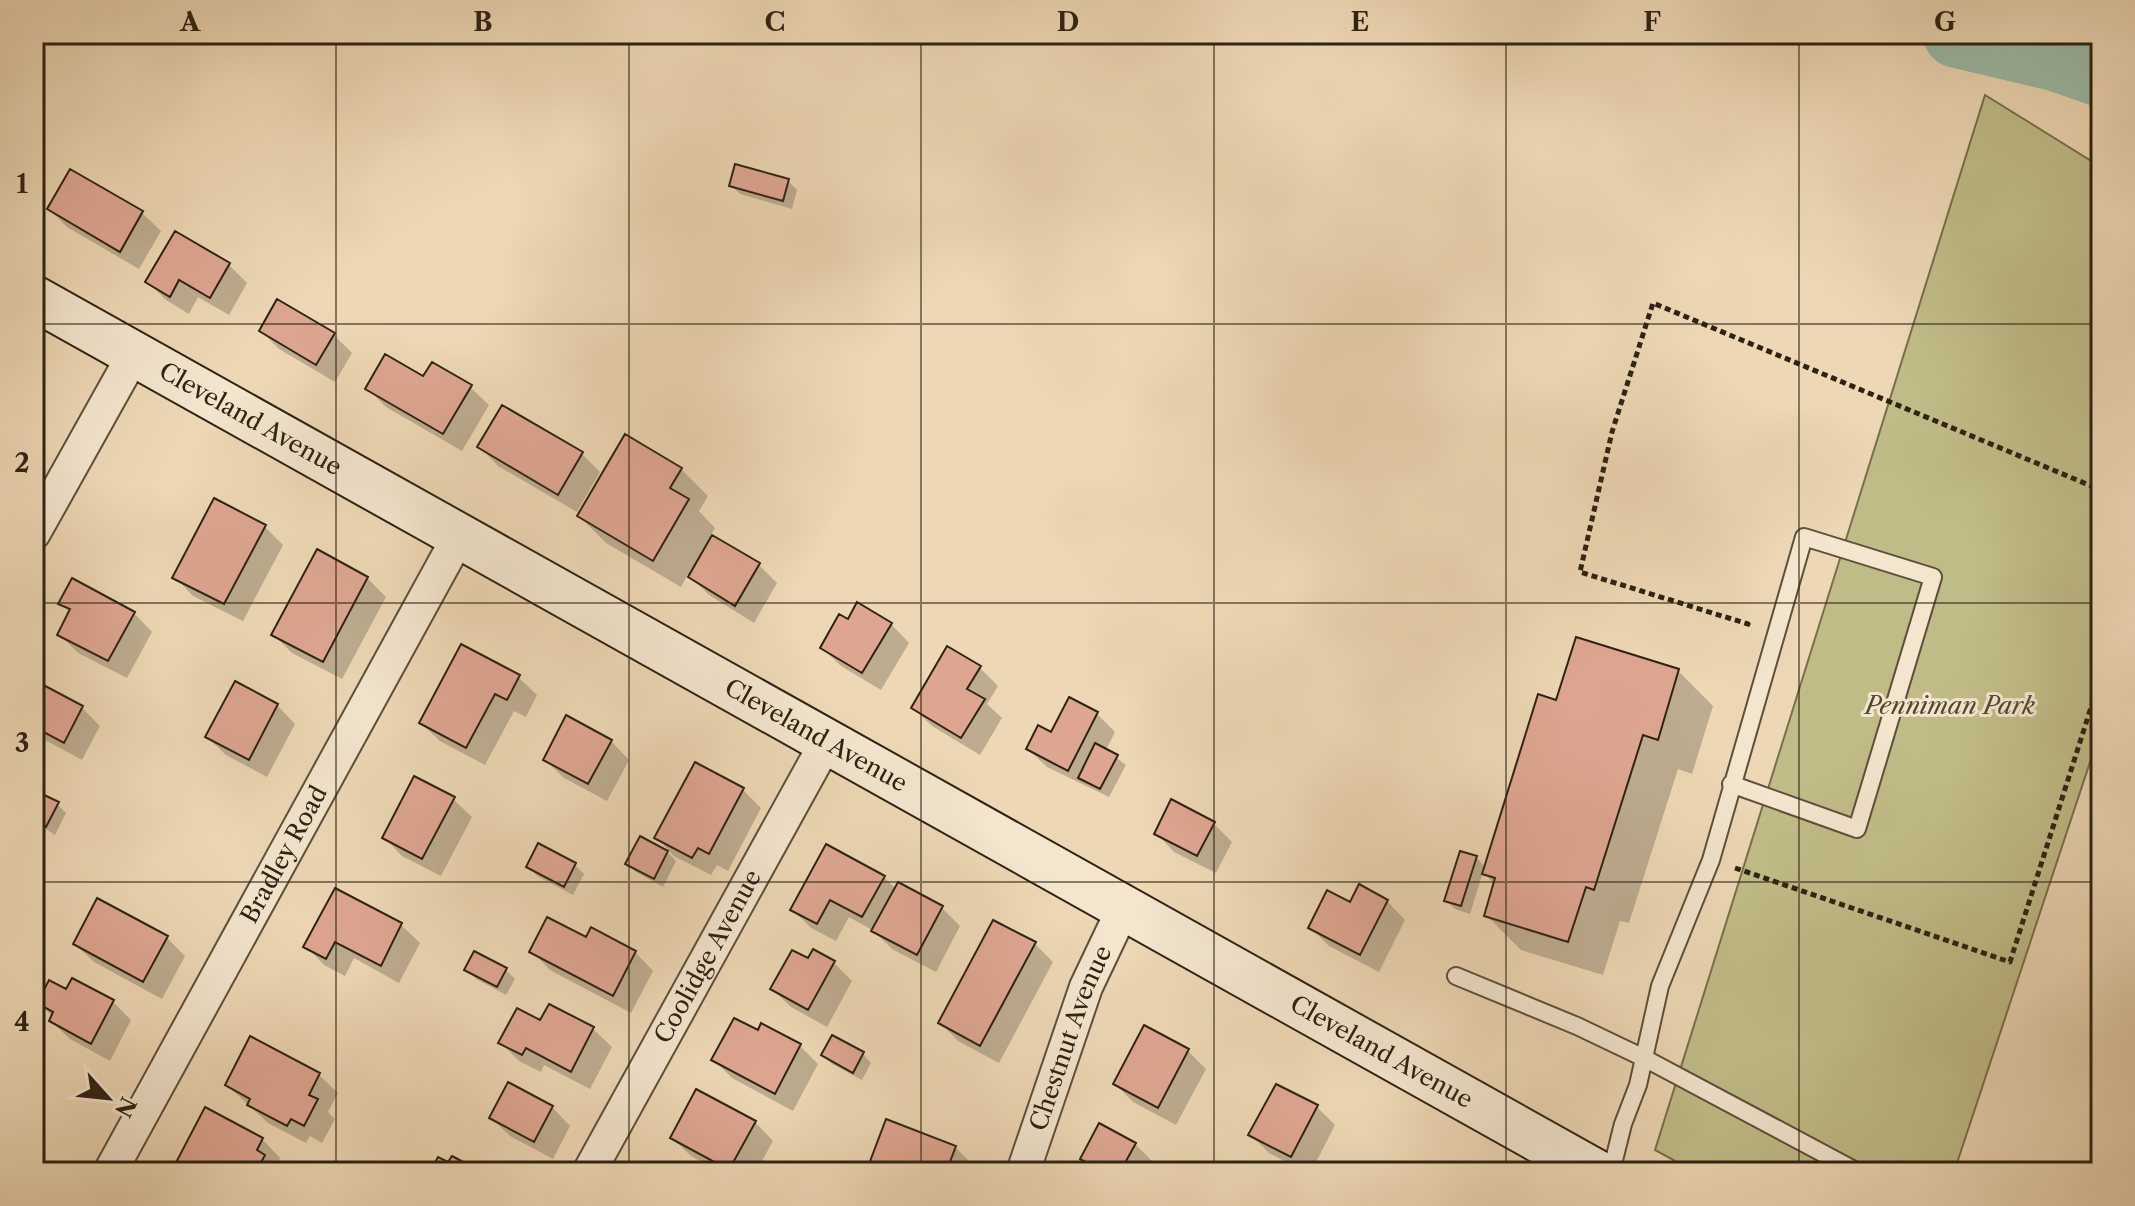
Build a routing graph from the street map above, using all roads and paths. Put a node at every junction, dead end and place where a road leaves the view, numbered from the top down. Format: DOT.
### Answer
graph roads {
  1 [pos="34,298"];
  2 [pos="134,354"];
  3 [pos="2101,490"];
  4 [pos="34,533"];
  5 [pos="459,536"];
  6 [pos="1748,624"];
  7 [pos="827,741"];
  8 [pos="1731,784"];
  9 [pos="1124,907"];
  10 [pos="1456,976"];
  11 [pos="1644,1058"];
  12 [pos="110,1172"];
  13 [pos="589,1172"];
  14 [pos="1023,1172"];
  15 [pos="1596,1172"];
  16 [pos="1611,1172"];
  17 [pos="1858,1172"];
  1 -- 2 [label="street, Cleveland Avenue"];
  2 -- 4 [label="street"];
  2 -- 5 [label="street, Cleveland Avenue"];
  3 -- 6 [label="path"];
  5 -- 7 [label="street, Cleveland Avenue"];
  5 -- 12 [label="street, Bradley Road"];
  7 -- 9 [label="street, Cleveland Avenue"];
  7 -- 13 [label="street, Coolidge Avenue"];
  8 -- 8 [label="lane"];
  8 -- 11 [label="lane"];
  9 -- 14 [label="street, Chestnut Avenue"];
  9 -- 15 [label="street, Cleveland Avenue"];
  10 -- 11 [label="lane"];
  11 -- 16 [label="lane"];
  11 -- 17 [label="lane"];
}
